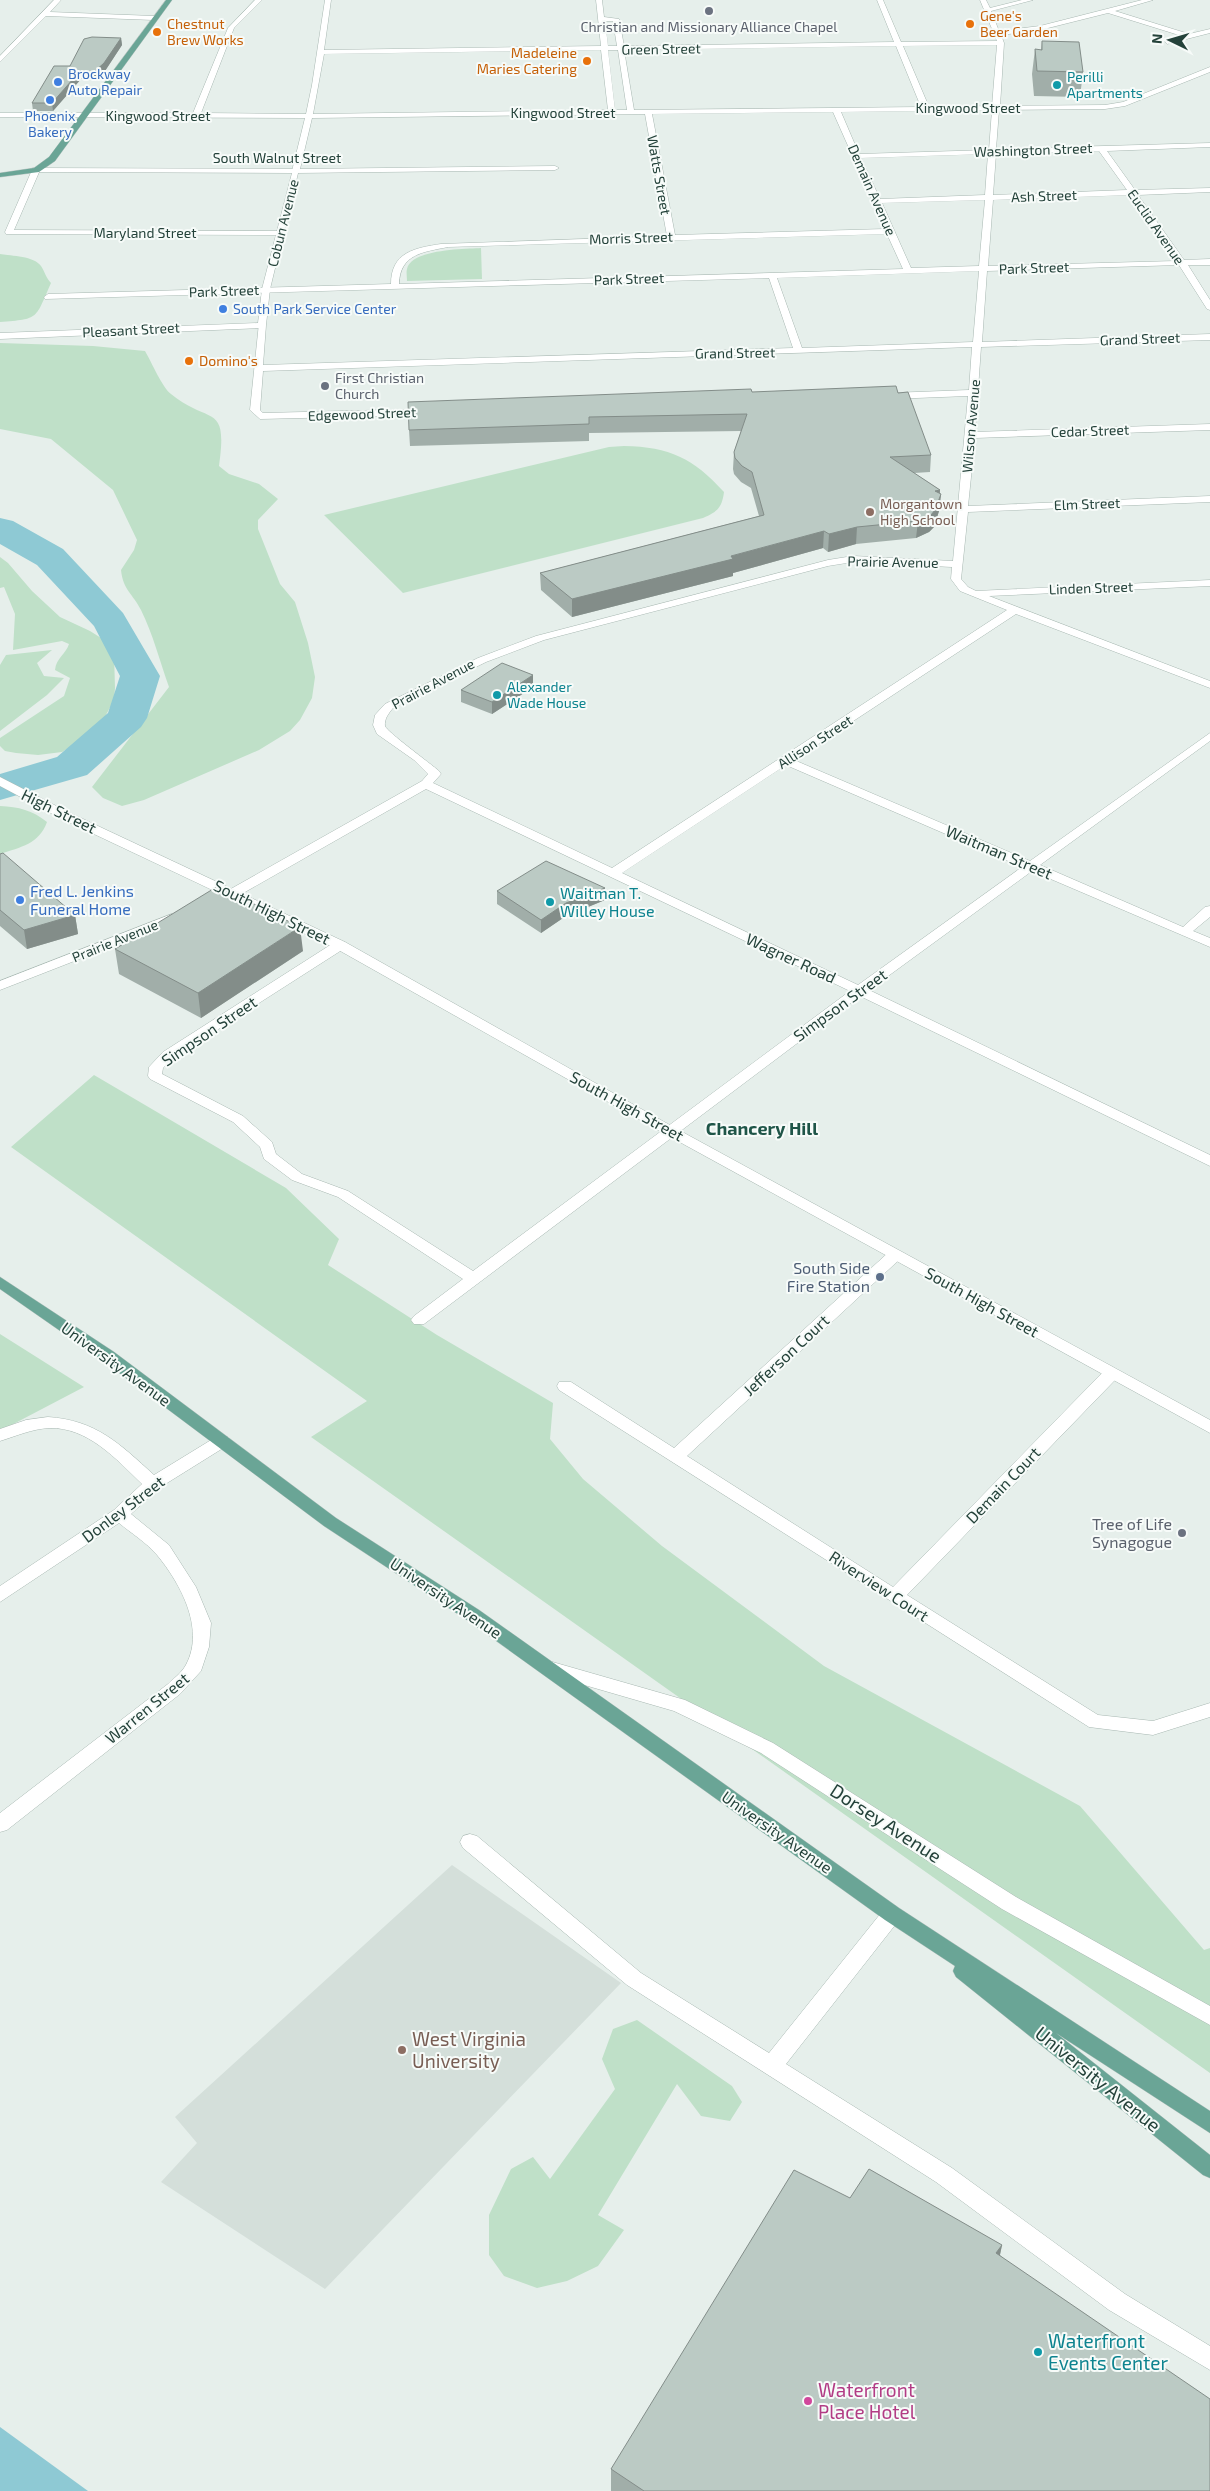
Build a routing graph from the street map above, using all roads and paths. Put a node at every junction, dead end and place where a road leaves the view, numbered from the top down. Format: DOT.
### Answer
graph roads {
  1 [pos="58,0"];
  2 [pos="170,0"];
  3 [pos="260,0"];
  4 [pos="328,0"];
  5 [pos="599,0"];
  6 [pos="880,0"];
  7 [pos="983,0"];
  8 [pos="1030,0"];
  9 [pos="1150,0"];
  10 [pos="988,10"];
  11 [pos="1108,10"];
  12 [pos="45,14"];
  13 [pos="154,18"];
  14 [pos="602,18"];
  15 [pos="1210,31"];
  16 [pos="998,33"];
  17 [pos="1188,36"];
  18 [pos="1167,42"];
  19 [pos="1001,43"];
  20 [pos="899,45"];
  21 [pos="604,49"];
  22 [pos="620,49"];
  23 [pos="320,52"];
  24 [pos="0,60"];
  25 [pos="1210,69"];
  26 [pos="998,108"];
  27 [pos="926,109"];
  28 [pos="836,110"];
  29 [pos="612,112"];
  30 [pos="631,112"];
  31 [pos="648,112"];
  32 [pos="0,115"];
  33 [pos="82,116"];
  34 [pos="196,116"];
  35 [pos="308,116"];
  36 [pos="1210,145"];
  37 [pos="1101,148"];
  38 [pos="994,151"];
  39 [pos="857,156"];
  40 [pos="555,168"];
  41 [pos="36,170"];
  42 [pos="296,171"];
  43 [pos="0,175"];
  44 [pos="1210,190"];
  45 [pos="1132,193"];
  46 [pos="988,198"];
  47 [pos="878,201"];
  48 [pos="890,231"];
  49 [pos="281,233"];
  50 [pos="672,237"];
  51 [pos="1182,262"];
  52 [pos="1210,262"];
  53 [pos="983,269"];
  54 [pos="908,271"];
  55 [pos="772,275"];
  56 [pos="395,286"];
  57 [pos="266,290"];
  58 [pos="48,296"];
  59 [pos="1210,307"];
  60 [pos="262,325"];
  61 [pos="0,336"];
  62 [pos="1210,337"];
  63 [pos="977,344"];
  64 [pos="799,352"];
  65 [pos="260,368"];
  66 [pos="973,393"];
  67 [pos="875,397"];
  68 [pos="434,412"];
  69 [pos="260,416"];
  70 [pos="1210,427"];
  71 [pos="970,435"];
  72 [pos="1210,499"];
  73 [pos="964,509"];
  74 [pos="956,564"];
  75 [pos="1210,583"];
  76 [pos="972,593"];
  77 [pos="1016,609"];
  78 [pos="1210,675"];
  79 [pos="1186,676"];
  80 [pos="1210,686"];
  81 [pos="1210,736"];
  82 [pos="787,760"];
  83 [pos="0,782"];
  84 [pos="426,784"];
  85 [pos="119,839"];
  86 [pos="1030,866"];
  87 [pos="613,873"];
  88 [pos="234,894"];
  89 [pos="207,904"];
  90 [pos="1210,910"];
  91 [pos="180,915"];
  92 [pos="1184,932"];
  93 [pos="1210,943"];
  94 [pos="340,945"];
  95 [pos="0,986"];
  96 [pos="860,991"];
  97 [pos="670,1131"];
  98 [pos="1210,1161"];
  99 [pos="895,1254"];
  100 [pos="474,1279"];
  101 [pos="0,1282"];
  102 [pos="419,1320"];
  103 [pos="1111,1374"];
  104 [pos="565,1386"];
  105 [pos="1210,1427"];
  106 [pos="0,1435"];
  107 [pos="222,1442"];
  108 [pos="676,1456"];
  109 [pos="153,1484"];
  110 [pos="120,1514"];
  111 [pos="0,1595"];
  112 [pos="895,1596"];
  113 [pos="546,1667"];
  114 [pos="1210,1710"];
  115 [pos="0,1824"];
  116 [pos="470,1842"];
  117 [pos="892,1914"];
  118 [pos="1210,2016"];
  119 [pos="771,2067"];
  120 [pos="1210,2123"];
  121 [pos="1210,2168"];
  122 [pos="1210,2359"];
  1 -- 12 [label="street"];
  2 -- 13 [label="main road"];
  3 -- 34 [label="street"];
  4 -- 23 [label="street, Cobun Avenue"];
  5 -- 14 [label="street"];
  6 -- 20 [label="street"];
  7 -- 10 [label="street, Wilson Avenue"];
  8 -- 10 [label="street"];
  9 -- 11 [label="street"];
  10 -- 16 [label="street, Wilson Avenue"];
  11 -- 16 [label="street"];
  11 -- 17 [label="street"];
  12 -- 13 [label="street"];
  12 -- 24 [label="street"];
  13 -- 33 [label="main road"];
  14 -- 21 [label="street"];
  14 -- 22 [label="street"];
  15 -- 17 [label="street"];
  16 -- 19 [label="street, Wilson Avenue"];
  17 -- 18 [label="street"];
  19 -- 20 [label="street, Green Street"];
  19 -- 26 [label="street, Wilson Avenue"];
  20 -- 22 [label="street, Green Street"];
  20 -- 27 [label="street"];
  21 -- 22 [label="street, Green Street"];
  21 -- 23 [label="street, Green Street"];
  21 -- 29 [label="street"];
  22 -- 30 [label="street"];
  23 -- 35 [label="street, Cobun Avenue"];
  25 -- 26 [label="street, Kingwood Street"];
  26 -- 27 [label="street, Kingwood Street"];
  26 -- 38 [label="street, Wilson Avenue"];
  27 -- 28 [label="street, Kingwood Street"];
  28 -- 31 [label="street, Kingwood Street"];
  28 -- 39 [label="street, Demain Avenue"];
  29 -- 30 [label="street, Kingwood Street"];
  29 -- 35 [label="street, Kingwood Street"];
  30 -- 31 [label="street, Kingwood Street"];
  31 -- 50 [label="street, Watts Street"];
  32 -- 33 [label="street, Kingwood Street"];
  33 -- 34 [label="street, Kingwood Street"];
  33 -- 41 [label="main road"];
  34 -- 35 [label="street, Kingwood Street"];
  35 -- 42 [label="street, Cobun Avenue"];
  36 -- 37 [label="street, Washington Street"];
  37 -- 38 [label="street, Washington Street"];
  37 -- 45 [label="street, Euclid Avenue"];
  38 -- 39 [label="street, Washington Street"];
  38 -- 46 [label="street, Wilson Avenue"];
  39 -- 47 [label="street, Demain Avenue"];
  40 -- 42 [label="street, South Walnut Street"];
  41 -- 42 [label="street, South Walnut Street"];
  41 -- 43 [label="main road, South Walnut Street"];
  41 -- 49 [label="street, Maryland Street"];
  42 -- 49 [label="street, Cobun Avenue"];
  44 -- 45 [label="street, Ash Street"];
  45 -- 46 [label="street, Ash Street"];
  45 -- 51 [label="street, Euclid Avenue"];
  46 -- 47 [label="street, Ash Street"];
  46 -- 53 [label="street, Wilson Avenue"];
  47 -- 48 [label="street, Demain Avenue"];
  48 -- 50 [label="street, Morris Street"];
  48 -- 54 [label="street, Demain Avenue"];
  49 -- 57 [label="street, Cobun Avenue"];
  50 -- 56 [label="street, Morris Street"];
  51 -- 52 [label="street, Park Street"];
  51 -- 53 [label="street, Park Street"];
  51 -- 59 [label="street, Euclid Avenue"];
  53 -- 54 [label="street, Park Street"];
  53 -- 63 [label="street, Wilson Avenue"];
  54 -- 55 [label="street, Park Street"];
  55 -- 56 [label="street, Park Street"];
  55 -- 64 [label="street"];
  56 -- 57 [label="street, Park Street"];
  57 -- 58 [label="street, Park Street"];
  57 -- 60 [label="street, Cobun Avenue"];
  60 -- 61 [label="street, Pleasant Street"];
  60 -- 65 [label="street, Cobun Avenue"];
  62 -- 63 [label="street, Grand Street"];
  63 -- 64 [label="street, Grand Street"];
  63 -- 66 [label="street, Wilson Avenue"];
  64 -- 65 [label="street, Grand Street"];
  65 -- 69 [label="street, Cobun Avenue"];
  66 -- 67 [label="street"];
  66 -- 71 [label="street, Wilson Avenue"];
  68 -- 69 [label="street, Edgewood Street"];
  70 -- 71 [label="street, Cedar Street"];
  71 -- 73 [label="street, Wilson Avenue"];
  72 -- 73 [label="street, Elm Street"];
  73 -- 74 [label="street, Wilson Avenue"];
  74 -- 76 [label="street, Wilson Avenue"];
  74 -- 84 [label="street, Prairie Avenue"];
  75 -- 76 [label="street, Linden Street"];
  76 -- 77 [label="street, Wilson Avenue"];
  77 -- 79 [label="street, Wilson Avenue"];
  77 -- 82 [label="street, Allison Street"];
  78 -- 79 [label="street"];
  79 -- 80 [label="street, Wilson Avenue"];
  81 -- 86 [label="street, Simpson Street"];
  82 -- 86 [label="street, Waitman Street"];
  82 -- 87 [label="street, Allison Street"];
  83 -- 85 [label="street, High Street"];
  84 -- 87 [label="street, Wagner Road"];
  84 -- 88 [label="street"];
  85 -- 88 [label="street, South High Street"];
  86 -- 92 [label="street, Waitman Street"];
  86 -- 96 [label="street, Simpson Street"];
  87 -- 96 [label="street, Wagner Road"];
  88 -- 89 [label="street"];
  88 -- 94 [label="street, South High Street"];
  90 -- 92 [label="street"];
  91 -- 95 [label="street, Prairie Avenue"];
  92 -- 93 [label="street, Waitman Street"];
  94 -- 97 [label="street, South High Street"];
  94 -- 100 [label="street, Simpson Street"];
  96 -- 97 [label="street, Simpson Street"];
  96 -- 98 [label="street, Wagner Road"];
  97 -- 99 [label="street, South High Street"];
  97 -- 100 [label="street, Simpson Street"];
  99 -- 103 [label="street, South High Street"];
  99 -- 108 [label="street, Jefferson Court"];
  100 -- 102 [label="street, Simpson Street"];
  101 -- 107 [label="main road, University Avenue"];
  103 -- 105 [label="street, South High Street"];
  103 -- 112 [label="street, Demain Court"];
  104 -- 108 [label="street, Riverview Court"];
  106 -- 109 [label="street"];
  107 -- 109 [label="street, Donley Street"];
  107 -- 113 [label="main road, University Avenue"];
  108 -- 112 [label="street, Riverview Court"];
  109 -- 110 [label="street, Donley Street"];
  110 -- 111 [label="street, Donley Street"];
  110 -- 115 [label="street, Warren Street"];
  112 -- 114 [label="street, Riverview Court"];
  113 -- 117 [label="main road, University Avenue"];
  113 -- 118 [label="street, Dorsey Avenue"];
  116 -- 119 [label="street"];
  117 -- 119 [label="street"];
  117 -- 120 [label="main road, University Avenue"];
  117 -- 121 [label="main road, University Avenue"];
  119 -- 122 [label="street"];
}
